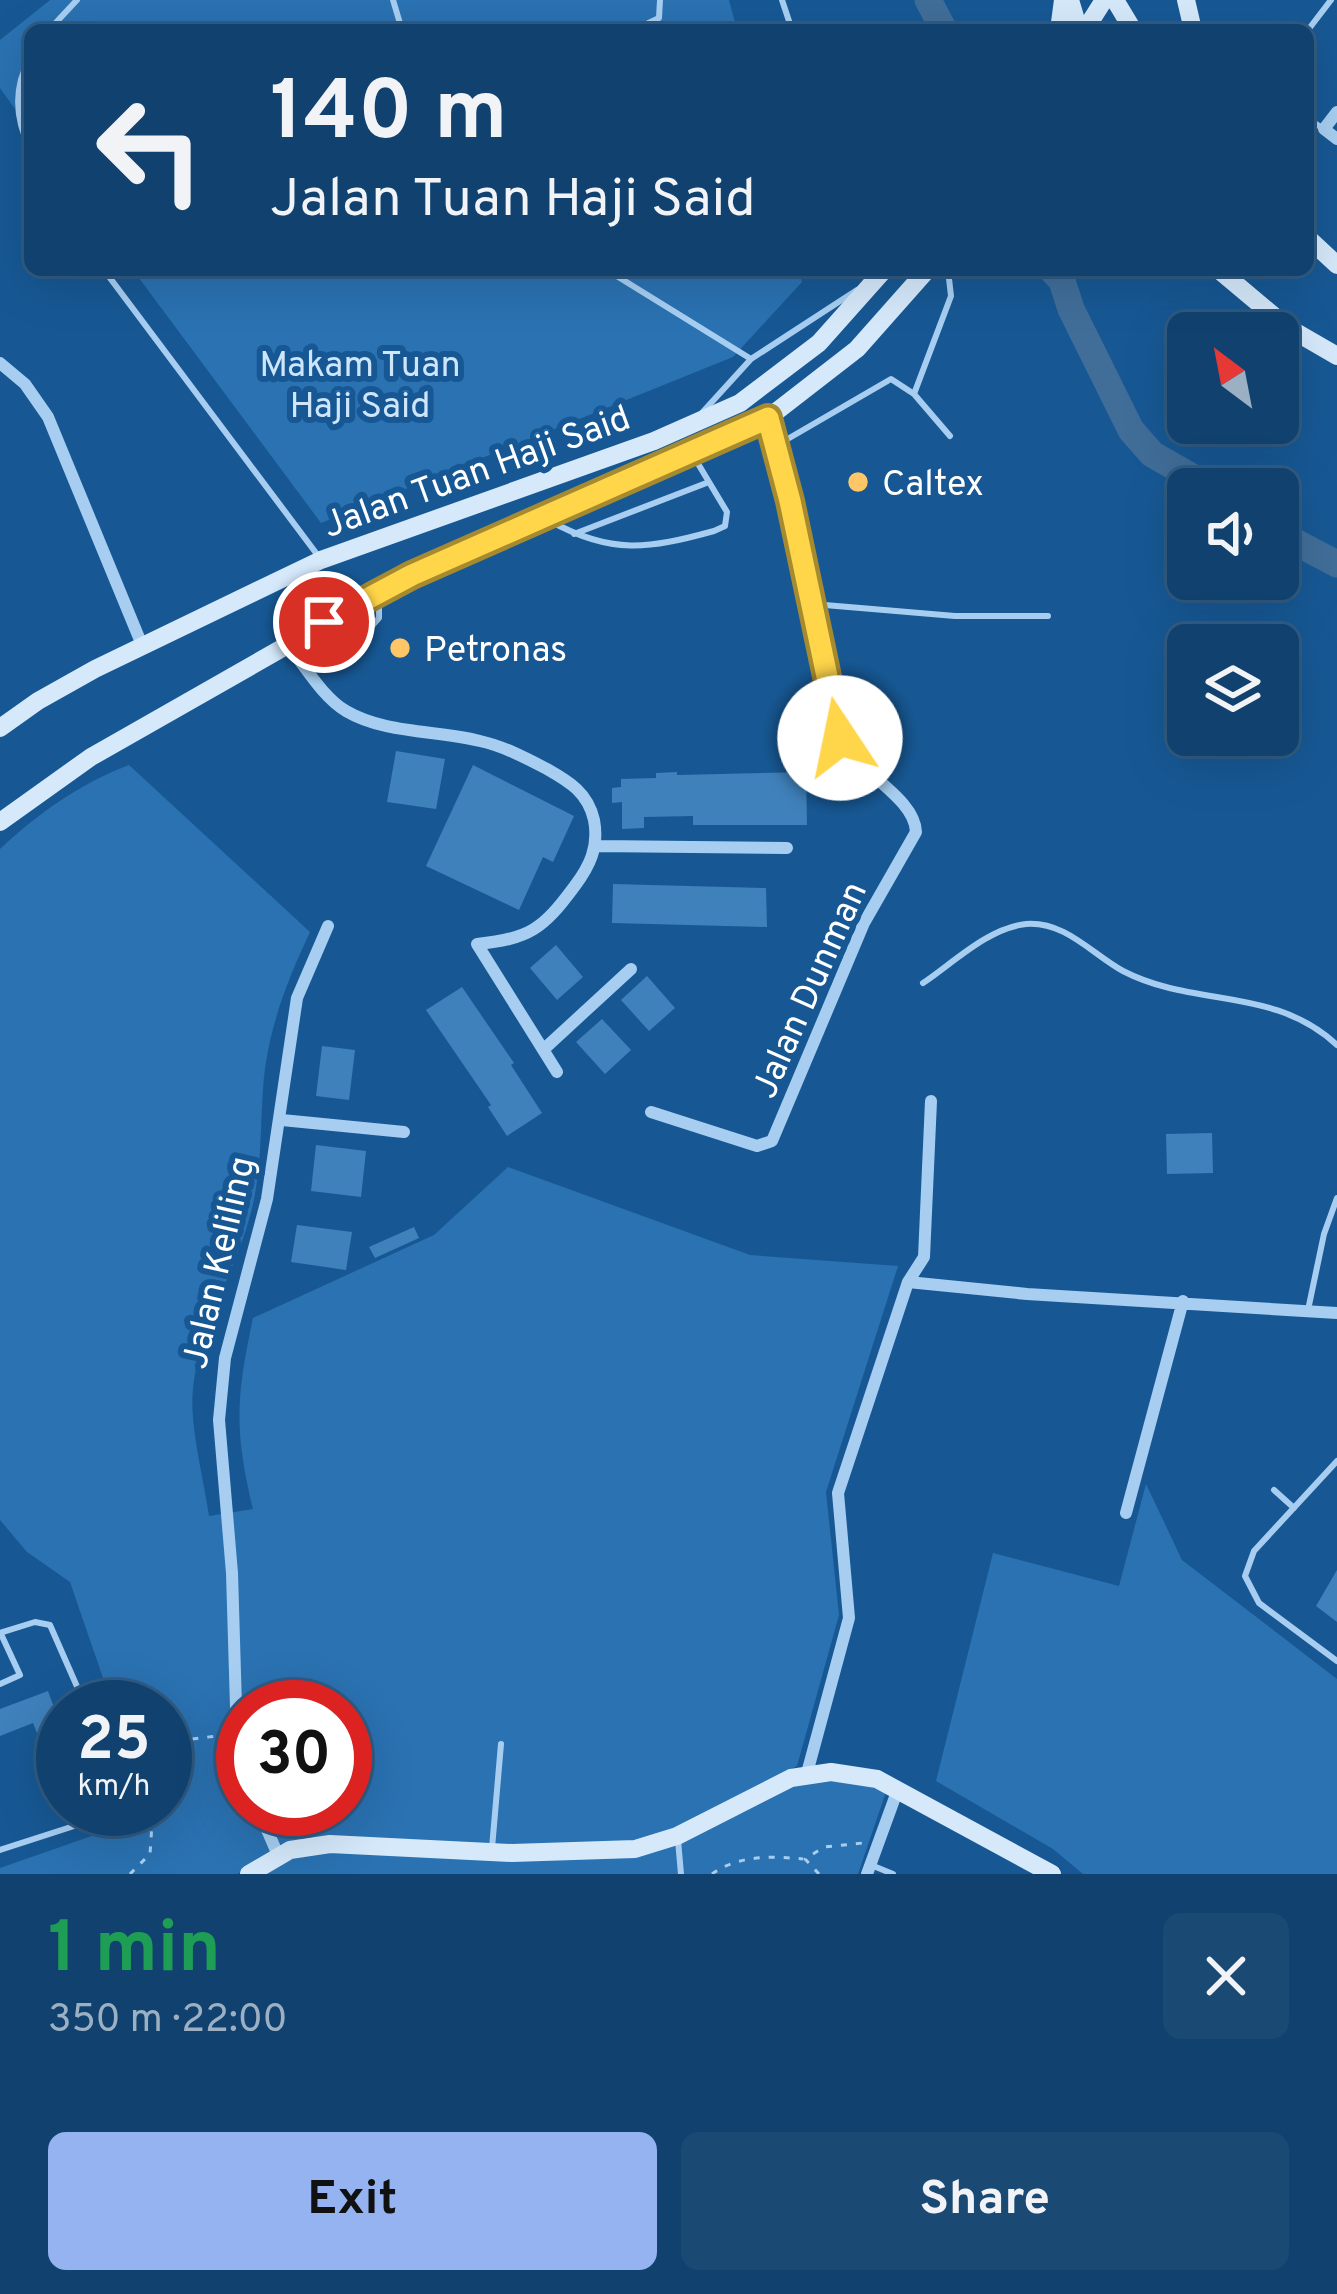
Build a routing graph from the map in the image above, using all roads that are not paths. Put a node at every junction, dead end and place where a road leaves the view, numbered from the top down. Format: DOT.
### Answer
graph roads {
  1 [pos="77,0"];
  2 [pos="659,0"];
  3 [pos="55,24"];
  4 [pos="646,24"];
  5 [pos="24,69"];
  6 [pos="1337,112"];
  7 [pos="1314,123"];
  8 [pos="1324,129"];
  9 [pos="24,137"];
  10 [pos="1337,140"];
  11 [pos="108,276"];
  12 [pos="618,276"];
  13 [pos="877,276"];
  14 [pos="878,276"];
  15 [pos="922,276"];
  16 [pos="938,276"];
  17 [pos="946,276"];
  18 [pos="1225,276"];
  19 [pos="890,315"];
  20 [pos="1337,356"];
  21 [pos="751,359"];
  22 [pos="0,363"];
  23 [pos="914,394"];
  24 [pos="768,418"];
  25 [pos="690,427"];
  26 [pos="950,436"];
  27 [pos="777,445"];
  28 [pos="692,454"];
  29 [pos="709,482"];
  30 [pos="543,517"];
  31 [pos="574,534"];
  32 [pos="321,560"];
  33 [pos="379,593"];
  34 [pos="813,604"];
  35 [pos="1048,616"];
  36 [pos="294,638"];
  37 [pos="142,645"];
  38 [pos="0,728"];
  39 [pos="0,822"];
  40 [pos="597,846"];
  41 [pos="787,848"];
  42 [pos="328,926"];
  43 [pos="631,969"];
  44 [pos="923,983"];
  45 [pos="1337,1045"];
  46 [pos="543,1050"];
  47 [pos="557,1072"];
  48 [pos="931,1101"];
  49 [pos="651,1112"];
  50 [pos="282,1120"];
  51 [pos="404,1132"];
  52 [pos="1337,1198"];
  53 [pos="908,1282"];
  54 [pos="1183,1301"];
  55 [pos="1308,1310"];
  56 [pos="1337,1312"];
  57 [pos="1337,1461"];
  58 [pos="1274,1490"];
  59 [pos="1294,1508"];
  60 [pos="1126,1514"];
  61 [pos="0,1633"];
  62 [pos="1337,1661"];
  63 [pos="74,1680"];
  64 [pos="236,1680"];
  65 [pos="0,1684"];
  66 [pos="501,1744"];
  67 [pos="807,1774"];
  68 [pos="898,1789"];
  69 [pos="43,1836"];
  70 [pos="269,1836"];
  71 [pos="677,1836"];
  72 [pos="0,1850"];
  73 [pos="492,1852"];
  74 [pos="278,1855"];
  75 [pos="869,1869"];
  76 [pos="249,1874"];
  77 [pos="681,1874"];
  78 [pos="893,1874"];
  79 [pos="1052,1874"];
  1 -- 3 [label="lane"];
  2 -- 4 [label="lane"];
  5 -- 9 [label="lane"];
  6 -- 8 [label="street"];
  7 -- 8 [label="lane"];
  8 -- 10 [label="street"];
  11 -- 32 [label="lane"];
  12 -- 21 [label="lane"];
  13 -- 21 [label="lane"];
  14 -- 25 [label="main road, Jalan Tuan Haji Said"];
  15 -- 19 [label="main road, Jalan Tuan Haji Said"];
  16 -- 19 [label="main road"];
  17 -- 23 [label="lane"];
  18 -- 20 [label="main road"];
  19 -- 24 [label="main road, Jalan Tuan Haji Said"];
  21 -- 25 [label="lane"];
  22 -- 37 [label="street"];
  23 -- 26 [label="lane"];
  23 -- 27 [label="lane"];
  24 -- 27 [label="street, Jalan Dunman"];
  24 -- 28 [label="main road, Jalan Tuan Haji Said"];
  25 -- 32 [label="main road, Jalan Tuan Haji Said"];
  27 -- 34 [label="street, Jalan Dunman"];
  28 -- 29 [label="lane"];
  28 -- 30 [label="main road, Jalan Tuan Haji Said"];
  29 -- 31 [label="lane"];
  29 -- 31 [label="lane"];
  30 -- 31 [label="lane"];
  30 -- 33 [label="main road, Jalan Tuan Haji Said"];
  32 -- 37 [label="main road, Jalan Tuan Haji Said"];
  33 -- 36 [label="main road, Jalan Tuan Haji Said"];
  33 -- 36 [label="lane"];
  34 -- 35 [label="lane"];
  34 -- 49 [label="street, Jalan Dunman"];
  36 -- 39 [label="main road, Jalan Tuan Haji Said"];
  36 -- 40 [label="street"];
  37 -- 38 [label="main road, Jalan Tuan Haji Said"];
  40 -- 41 [label="street"];
  40 -- 46 [label="street"];
  42 -- 50 [label="street, Jalan Keliling"];
  43 -- 46 [label="street"];
  44 -- 45 [label="lane"];
  46 -- 47 [label="street"];
  48 -- 53 [label="street"];
  50 -- 51 [label="street"];
  50 -- 64 [label="street, Jalan Keliling"];
  52 -- 55 [label="lane"];
  53 -- 54 [label="street"];
  53 -- 67 [label="street"];
  54 -- 55 [label="street"];
  54 -- 60 [label="street"];
  55 -- 56 [label="street"];
  57 -- 59 [label="lane"];
  58 -- 59 [label="lane"];
  59 -- 62 [label="lane"];
  61 -- 63 [label="lane"];
  61 -- 65 [label="lane"];
  66 -- 73 [label="lane"];
  67 -- 68 [label="main road"];
  67 -- 71 [label="main road"];
  68 -- 75 [label="street"];
  68 -- 79 [label="main road"];
  69 -- 72 [label="lane"];
  70 -- 74 [label="street"];
  71 -- 73 [label="main road"];
  71 -- 77 [label="lane"];
  73 -- 74 [label="main road"];
  74 -- 76 [label="main road"];
  75 -- 78 [label="lane"];
}
